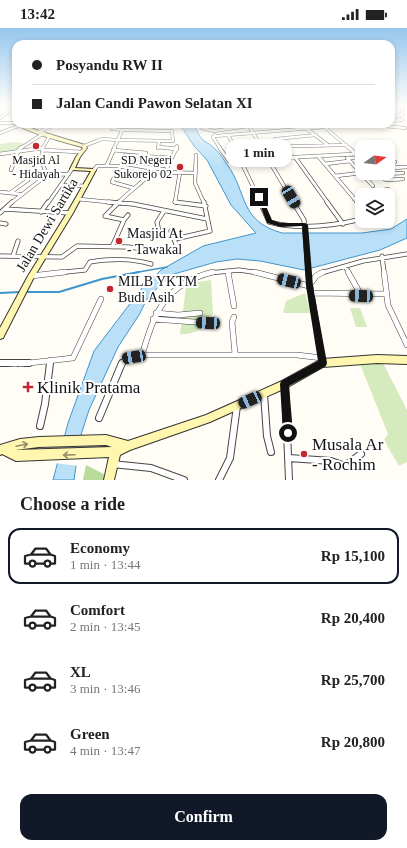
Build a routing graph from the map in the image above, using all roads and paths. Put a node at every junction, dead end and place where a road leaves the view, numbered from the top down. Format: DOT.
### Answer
graph roads {
  1 [pos="12,127"];
  2 [pos="30,128"];
  3 [pos="49,128"];
  4 [pos="201,128"];
  5 [pos="239,128"];
  6 [pos="250,128"];
  7 [pos="306,128"];
  8 [pos="326,128"];
  9 [pos="393,128"];
  10 [pos="405,128"];
  11 [pos="112,129"];
  12 [pos="122,130"];
  13 [pos="214,131"];
  14 [pos="42,132"];
  15 [pos="0,133"];
  16 [pos="253,133"];
  17 [pos="50,135"];
  18 [pos="228,135"];
  19 [pos="316,135"];
  20 [pos="215,136"];
  21 [pos="117,139"];
  22 [pos="159,142"];
  23 [pos="328,145"];
  24 [pos="346,145"];
  25 [pos="84,146"];
  26 [pos="279,146"];
  27 [pos="260,147"];
  28 [pos="42,149"];
  29 [pos="113,150"];
  30 [pos="18,152"];
  31 [pos="81,152"];
  32 [pos="355,153"];
  33 [pos="0,154"];
  34 [pos="355,154"];
  35 [pos="125,155"];
  36 [pos="196,155"];
  37 [pos="318,156"];
  38 [pos="144,157"];
  39 [pos="266,157"];
  40 [pos="294,157"];
  41 [pos="171,158"];
  42 [pos="355,158"];
  43 [pos="241,160"];
  44 [pos="229,161"];
  45 [pos="349,161"];
  46 [pos="133,162"];
  47 [pos="324,164"];
  48 [pos="107,165"];
  49 [pos="167,166"];
  50 [pos="120,167"];
  51 [pos="355,167"];
  52 [pos="407,167"];
  53 [pos="95,168"];
  54 [pos="395,168"];
  55 [pos="72,169"];
  56 [pos="11,170"];
  57 [pos="29,170"];
  58 [pos="151,172"];
  59 [pos="165,172"];
  60 [pos="180,172"];
  61 [pos="195,173"];
  62 [pos="395,173"];
  63 [pos="403,173"];
  64 [pos="69,174"];
  65 [pos="355,174"];
  66 [pos="47,175"];
  67 [pos="335,176"];
  68 [pos="395,179"];
  69 [pos="403,179"];
  70 [pos="367,180"];
  71 [pos="62,185"];
  72 [pos="86,186"];
  73 [pos="373,186"];
  74 [pos="133,188"];
  75 [pos="0,192"];
  76 [pos="10,193"];
  77 [pos="20,194"];
  78 [pos="78,199"];
  79 [pos="354,199"];
  80 [pos="118,202"];
  81 [pos="206,206"];
  82 [pos="5,208"];
  83 [pos="164,211"];
  84 [pos="0,212"];
  85 [pos="41,212"];
  86 [pos="70,213"];
  87 [pos="128,214"];
  88 [pos="207,219"];
  89 [pos="124,220"];
  90 [pos="355,221"];
  91 [pos="0,222"];
  92 [pos="6,224"];
  93 [pos="343,224"];
  94 [pos="305,225"];
  95 [pos="171,231"];
  96 [pos="159,232"];
  97 [pos="175,238"];
  98 [pos="18,241"];
  99 [pos="112,247"];
  100 [pos="407,254"];
  101 [pos="0,256"];
  102 [pos="13,256"];
  103 [pos="382,256"];
  104 [pos="43,257"];
  105 [pos="151,264"];
  106 [pos="345,266"];
  107 [pos="228,271"];
  108 [pos="30,279"];
  109 [pos="309,286"];
  110 [pos="311,293"];
  111 [pos="386,294"];
  112 [pos="361,296"];
  113 [pos="101,299"];
  114 [pos="234,306"];
  115 [pos="156,313"];
  116 [pos="200,313"];
  117 [pos="234,317"];
  118 [pos="153,319"];
  119 [pos="208,323"];
  120 [pos="0,336"];
  121 [pos="407,345"];
  122 [pos="235,354"];
  123 [pos="142,355"];
  124 [pos="50,360"];
  125 [pos="322,360"];
  126 [pos="407,360"];
  127 [pos="0,363"];
  128 [pos="285,384"];
  129 [pos="264,394"];
  130 [pos="237,406"];
  131 [pos="99,418"];
  132 [pos="40,426"];
  133 [pos="120,447"];
  134 [pos="2,450"];
  135 [pos="271,452"];
  136 [pos="361,454"];
  137 [pos="289,458"];
  138 [pos="112,464"];
  139 [pos="108,480"];
  140 [pos="184,480"];
  141 [pos="219,480"];
  142 [pos="289,480"];
  1 -- 15 [label="street"];
  2 -- 14 [label="street"];
  3 -- 14 [label="street"];
  4 -- 13 [label="street"];
  5 -- 13 [label="street"];
  6 -- 16 [label="street"];
  7 -- 16 [label="street"];
  7 -- 19 [label="street"];
  8 -- 24 [label="street"];
  9 -- 10 [label="street"];
  11 -- 12 [label="street"];
  12 -- 21 [label="street"];
  12 -- 22 [label="street"];
  13 -- 20 [label="street"];
  14 -- 17 [label="street"];
  14 -- 30 [label="street"];
  16 -- 18 [label="street"];
  16 -- 27 [label="street"];
  17 -- 25 [label="street"];
  17 -- 28 [label="street"];
  18 -- 20 [label="street"];
  18 -- 43 [label="street"];
  19 -- 23 [label="street"];
  19 -- 26 [label="street"];
  20 -- 44 [label="street"];
  21 -- 22 [label="street"];
  21 -- 25 [label="street"];
  21 -- 29 [label="street"];
  22 -- 41 [label="street"];
  23 -- 24 [label="street"];
  23 -- 26 [label="street"];
  24 -- 32 [label="street"];
  25 -- 31 [label="street, Jalan Dewi Sartika"];
  26 -- 27 [label="street"];
  27 -- 39 [label="street"];
  28 -- 30 [label="street"];
  28 -- 31 [label="street"];
  28 -- 66 [label="street"];
  29 -- 38 [label="street"];
  29 -- 48 [label="street"];
  30 -- 33 [label="street"];
  30 -- 56 [label="street"];
  31 -- 55 [label="street, Jalan Dewi Sartika"];
  34 -- 37 [label="street"];
  35 -- 38 [label="street"];
  36 -- 61 [label="street"];
  37 -- 40 [label="street"];
  37 -- 47 [label="street"];
  38 -- 41 [label="street"];
  39 -- 40 [label="street"];
  39 -- 43 [label="street"];
  39 -- 94 [label="street"];
  40 -- 93 [label="street"];
  41 -- 49 [label="street"];
  42 -- 45 [label="street"];
  43 -- 94 [label="street"];
  45 -- 47 [label="street"];
  45 -- 51 [label="street"];
  46 -- 49 [label="street"];
  47 -- 67 [label="street"];
  48 -- 50 [label="street"];
  48 -- 53 [label="street"];
  49 -- 59 [label="street"];
  50 -- 58 [label="street"];
  50 -- 74 [label="street"];
  52 -- 54 [label="street"];
  53 -- 55 [label="street, Jalan Dewi Sartika"];
  53 -- 72 [label="street, Jalan Dewi Sartika"];
  55 -- 64 [label="street"];
  57 -- 76 [label="street"];
  58 -- 59 [label="street"];
  58 -- 74 [label="street"];
  59 -- 60 [label="street"];
  60 -- 61 [label="street"];
  60 -- 81 [label="street"];
  61 -- 81 [label="street"];
  62 -- 63 [label="street"];
  64 -- 66 [label="street"];
  64 -- 71 [label="street"];
  65 -- 67 [label="street"];
  66 -- 77 [label="street"];
  67 -- 79 [label="street"];
  68 -- 69 [label="street"];
  70 -- 73 [label="street"];
  71 -- 72 [label="street"];
  71 -- 85 [label="street"];
  72 -- 78 [label="street, Jalan Dewi Sartika"];
  74 -- 80 [label="street"];
  75 -- 76 [label="street"];
  76 -- 77 [label="street"];
  77 -- 82 [label="street"];
  78 -- 80 [label="street"];
  78 -- 86 [label="street, Jalan Dewi Sartika"];
  80 -- 83 [label="street"];
  80 -- 89 [label="street"];
  81 -- 88 [label="street"];
  82 -- 84 [label="street"];
  82 -- 85 [label="street"];
  83 -- 88 [label="street"];
  83 -- 96 [label="street"];
  85 -- 86 [label="street"];
  86 -- 104 [label="street, Jalan Dewi Sartika"];
  87 -- 89 [label="street"];
  88 -- 97 [label="street"];
  89 -- 99 [label="street"];
  90 -- 93 [label="street"];
  91 -- 92 [label="street"];
  93 -- 94 [label="street"];
  94 -- 109 [label="street"];
  95 -- 97 [label="street"];
  97 -- 99 [label="street"];
  98 -- 102 [label="street"];
  99 -- 104 [label="street"];
  100 -- 103 [label="street"];
  101 -- 102 [label="street"];
  102 -- 104 [label="street"];
  103 -- 106 [label="street"];
  103 -- 111 [label="street"];
  104 -- 108 [label="street, Jalan Dewi Sartika"];
  105 -- 108 [label="street"];
  106 -- 109 [label="street"];
  106 -- 112 [label="street"];
  107 -- 109 [label="street"];
  107 -- 114 [label="street"];
  107 -- 115 [label="street"];
  108 -- 120 [label="street, Jalan Dewi Sartika"];
  109 -- 110 [label="street"];
  110 -- 112 [label="street"];
  110 -- 125 [label="street"];
  111 -- 112 [label="street"];
  111 -- 121 [label="street"];
  113 -- 124 [label="street"];
  115 -- 116 [label="street"];
  115 -- 118 [label="street"];
  117 -- 122 [label="street"];
  118 -- 119 [label="street"];
  118 -- 123 [label="street"];
  122 -- 123 [label="street"];
  122 -- 125 [label="street"];
  123 -- 131 [label="street"];
  124 -- 127 [label="street"];
  124 -- 132 [label="street"];
  125 -- 126 [label="street"];
  125 -- 128 [label="street"];
  128 -- 129 [label="street"];
  128 -- 137 [label="street"];
  129 -- 130 [label="street"];
  129 -- 135 [label="street"];
  130 -- 133 [label="street"];
  130 -- 141 [label="street"];
  133 -- 134 [label="street, one-way"];
  134 -- 133 [label="street, one-way"];
  133 -- 138 [label="street"];
  136 -- 137 [label="street"];
  137 -- 142 [label="street"];
  138 -- 139 [label="street"];
  138 -- 140 [label="street"];
}
